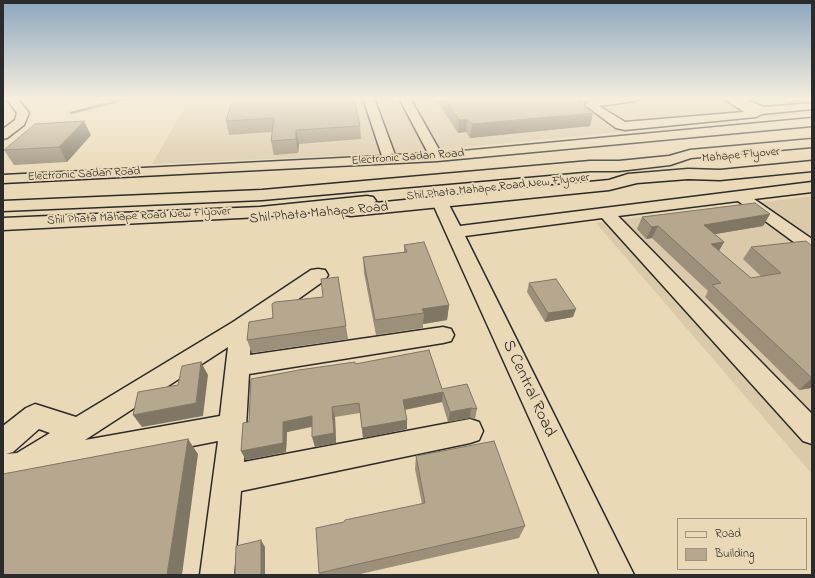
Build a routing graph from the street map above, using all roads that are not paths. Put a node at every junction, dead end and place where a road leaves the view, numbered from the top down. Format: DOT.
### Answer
graph roads {
  1 [pos="16,125"];
  2 [pos="378,125"];
  3 [pos="419,125"];
  4 [pos="622,125"];
  5 [pos="632,125"];
  6 [pos="672,125"];
  7 [pos="741,125"];
  8 [pos="779,125"];
  9 [pos="746,128"];
  10 [pos="690,134"];
  11 [pos="3,135"];
  12 [pos="812,143"];
  13 [pos="812,149"];
  14 [pos="437,157"];
  15 [pos="812,157"];
  16 [pos="390,160"];
  17 [pos="670,160"];
  18 [pos="704,164"];
  19 [pos="619,166"];
  20 [pos="812,166"];
  21 [pos="688,174"];
  22 [pos="599,175"];
  23 [pos="3,179"];
  24 [pos="634,179"];
  25 [pos="812,187"];
  26 [pos="738,196"];
  27 [pos="440,202"];
  28 [pos="3,206"];
  29 [pos="606,212"];
  30 [pos="3,215"];
  31 [pos="3,224"];
  32 [pos="454,232"];
  33 [pos="3,233"];
  34 [pos="812,247"];
  35 [pos="318,275"];
  36 [pos="241,328"];
  37 [pos="443,335"];
  38 [pos="238,366"];
  39 [pos="232,426"];
  40 [pos="78,430"];
  41 [pos="470,431"];
  42 [pos="812,432"];
  43 [pos="3,443"];
  44 [pos="11,468"];
  45 [pos="228,479"];
  46 [pos="217,575"];
  47 [pos="617,575"];
  1 -- 11 [label="street"];
  2 -- 16 [label="street"];
  3 -- 14 [label="street"];
  4 -- 5 [label="street"];
  6 -- 10 [label="street"];
  7 -- 9 [label="street"];
  8 -- 9 [label="street, Electronic Sadan Road"];
  9 -- 10 [label="street, Electronic Sadan Road"];
  10 -- 14 [label="street, Electronic Sadan Road"];
  12 -- 17 [label="main road"];
  13 -- 18 [label="main road, Mahape Flyover"];
  14 -- 16 [label="street, Electronic Sadan Road"];
  15 -- 18 [label="main road, Mahape Flyover"];
  16 -- 23 [label="street, Electronic Sadan Road"];
  17 -- 18 [label="main road, Mahape Flyover"];
  17 -- 19 [label="main road"];
  18 -- 21 [label="main road, Mahape Flyover"];
  19 -- 22 [label="main road, Shil Phata Mahape Road New Flyover"];
  19 -- 28 [label="main road, Shil Phata Mahape Road"];
  20 -- 21 [label="main road"];
  21 -- 24 [label="main road"];
  22 -- 24 [label="main road, Shil Phata Mahape Road New Flyover"];
  22 -- 30 [label="main road, Shil Phata Mahape Road New Flyover"];
  22 -- 31 [label="main road, Shil Phata Mahape Road New Flyover"];
  24 -- 27 [label="main road, Shil Phata Mahape Road"];
  25 -- 26 [label="street"];
  26 -- 29 [label="street"];
  26 -- 34 [label="street"];
  27 -- 32 [label="street, S Central Road"];
  27 -- 33 [label="main road, Shil Phata Mahape Road"];
  29 -- 32 [label="street"];
  29 -- 42 [label="street"];
  32 -- 47 [label="street, S Central Road"];
  35 -- 36 [label="street"];
  36 -- 38 [label="street"];
  36 -- 40 [label="street"];
  37 -- 38 [label="street"];
  38 -- 39 [label="street"];
  39 -- 44 [label="street"];
  39 -- 45 [label="street"];
  40 -- 43 [label="street"];
  40 -- 44 [label="street"];
  41 -- 45 [label="street"];
  45 -- 46 [label="street"];
}
